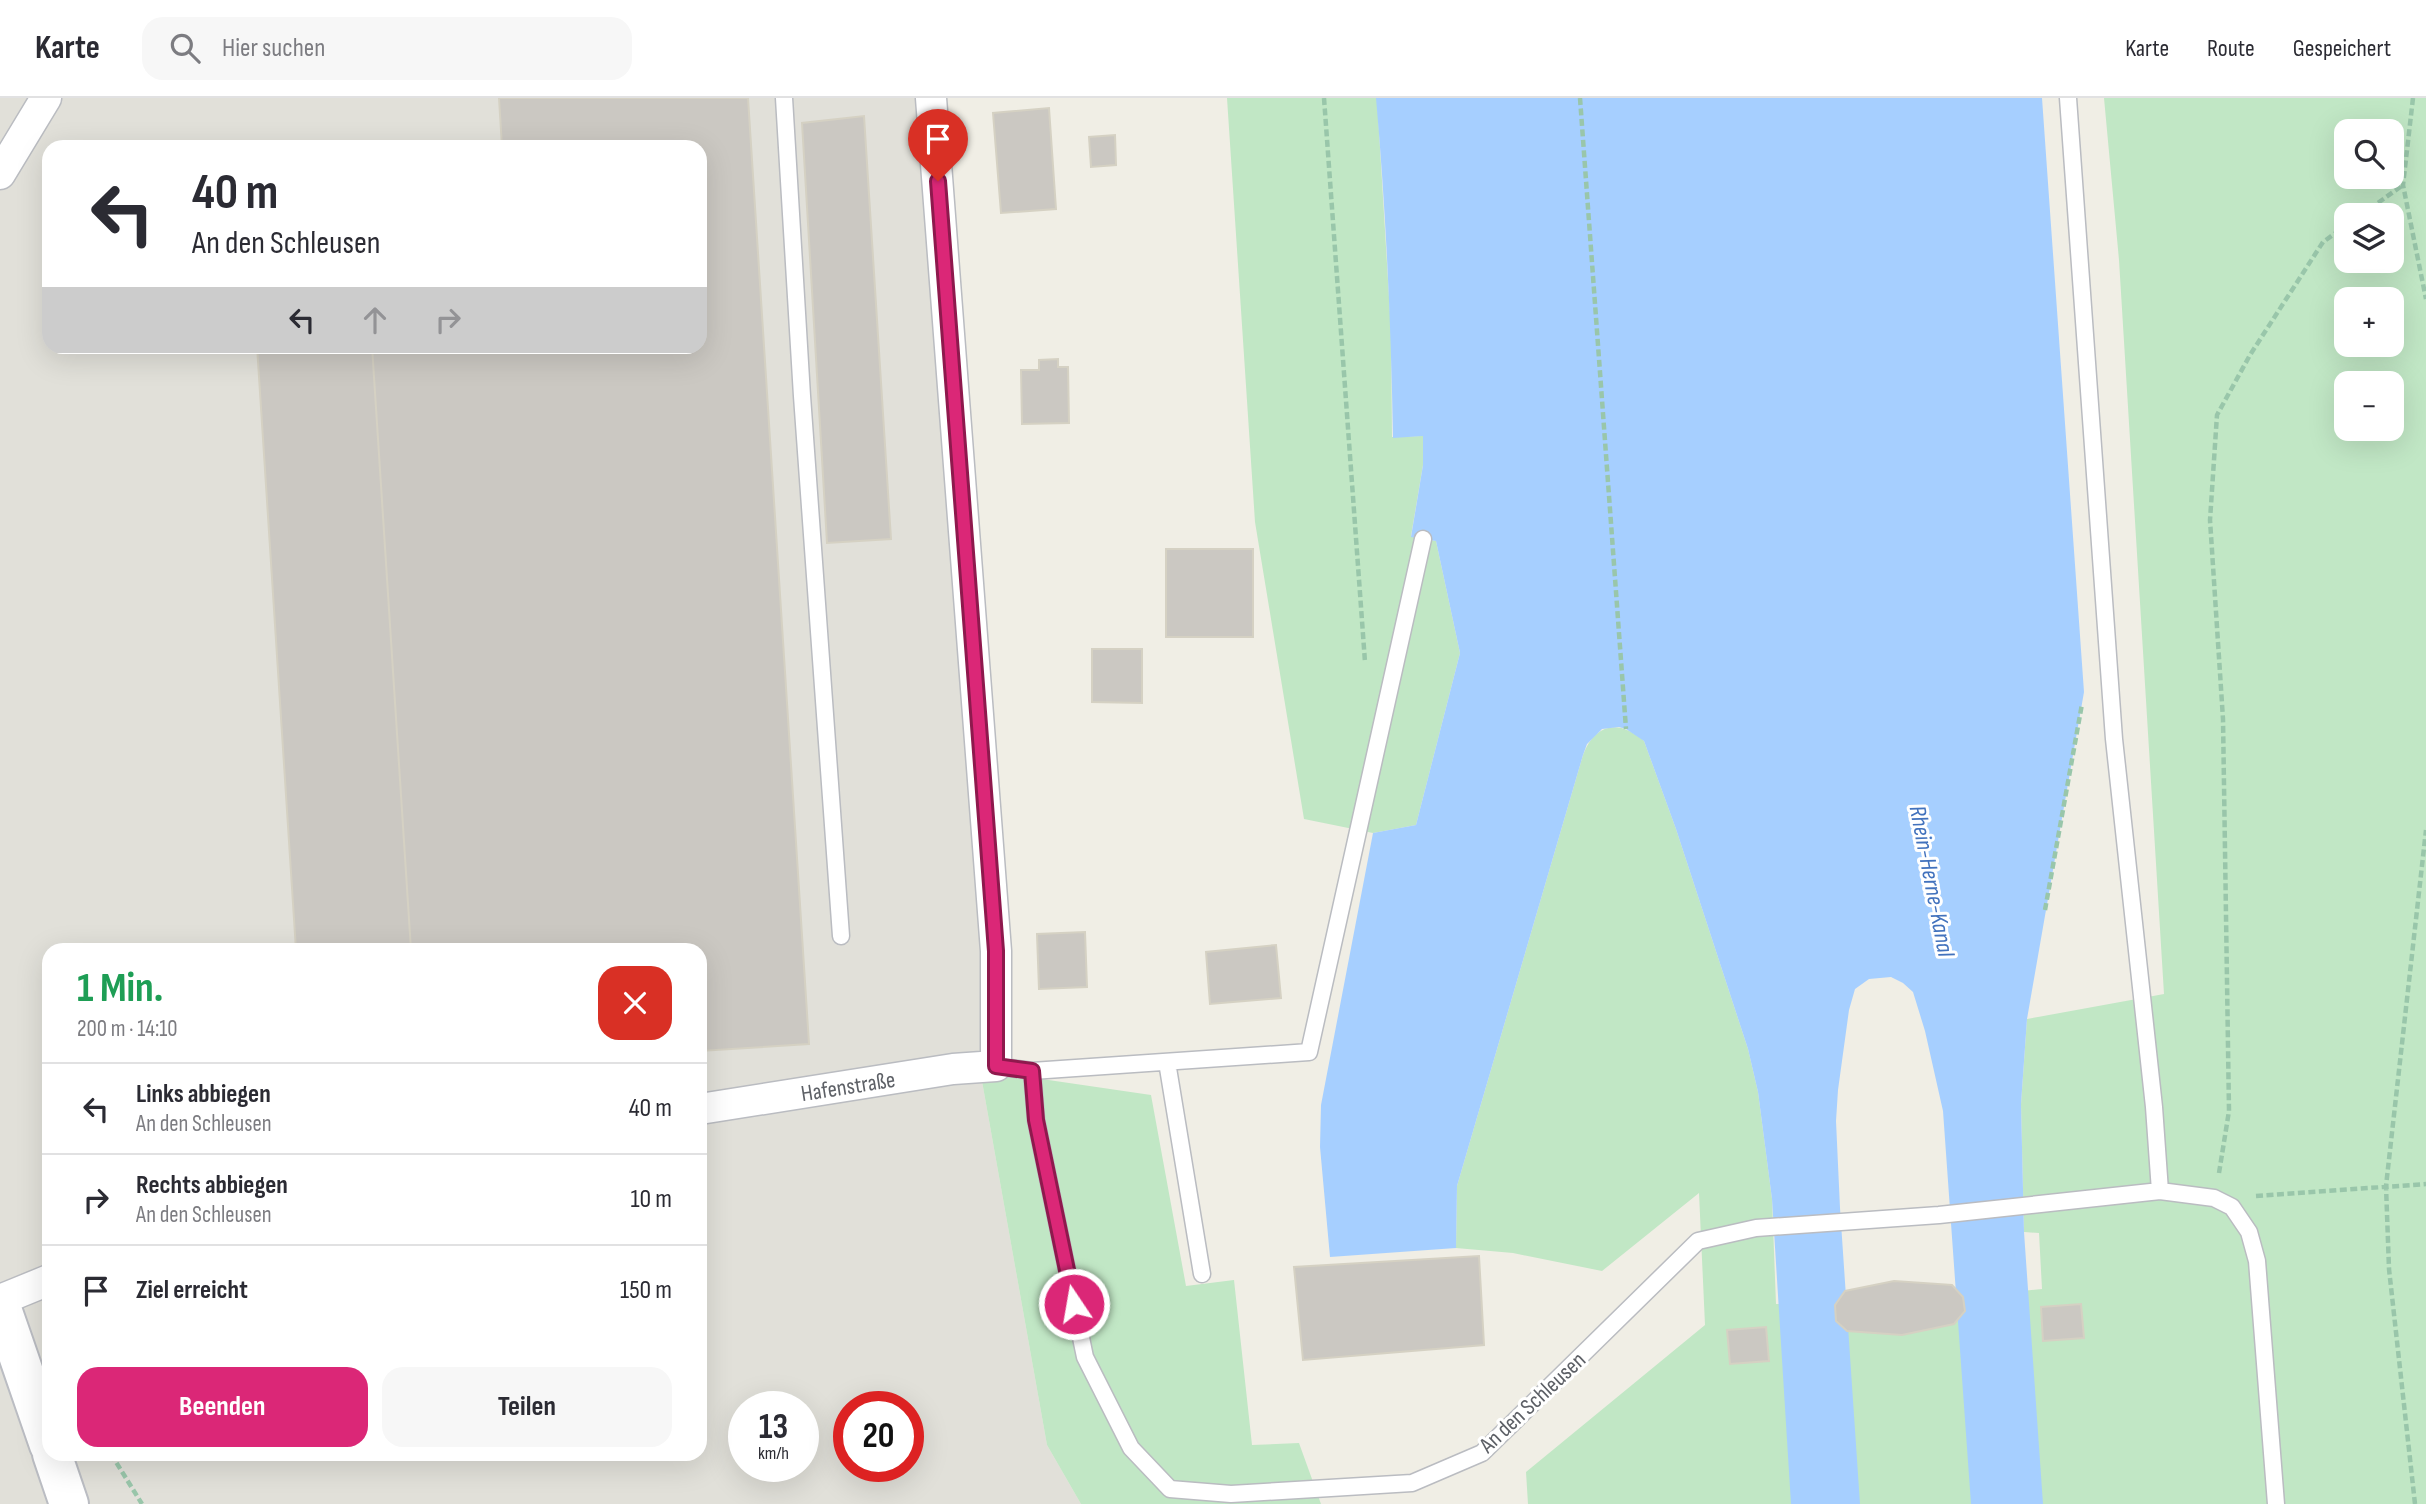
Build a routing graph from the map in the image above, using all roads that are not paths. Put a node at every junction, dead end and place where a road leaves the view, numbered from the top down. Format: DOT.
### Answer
graph roads {
  1 [pos="47,98"];
  2 [pos="783,98"];
  3 [pos="932,98"];
  4 [pos="2068,98"];
  5 [pos="0,174"];
  6 [pos="1423,539"];
  7 [pos="841,936"];
  8 [pos="1167,1062"];
  9 [pos="996,1066"];
  10 [pos="1032,1071"];
  11 [pos="707,1108"];
  12 [pos="2160,1191"];
  13 [pos="1202,1274"];
  14 [pos="42,1283"];
  15 [pos="0,1301"];
  16 [pos="42,1424"];
  17 [pos="54,1461"];
  18 [pos="69,1504"];
  19 [pos="2276,1504"];
  1 -- 5 [label="street"];
  2 -- 7 [label="lane"];
  3 -- 9 [label="street"];
  4 -- 12 [label="lane"];
  6 -- 8 [label="lane"];
  8 -- 10 [label="lane"];
  8 -- 13 [label="lane"];
  9 -- 10 [label="lane"];
  9 -- 11 [label="street, Hafenstraße"];
  10 -- 12 [label="lane, An den Schleusen"];
  12 -- 19 [label="lane, An den Schleusen"];
  14 -- 15 [label="street"];
  15 -- 16 [label="main road"];
  17 -- 18 [label="main road"];
}
